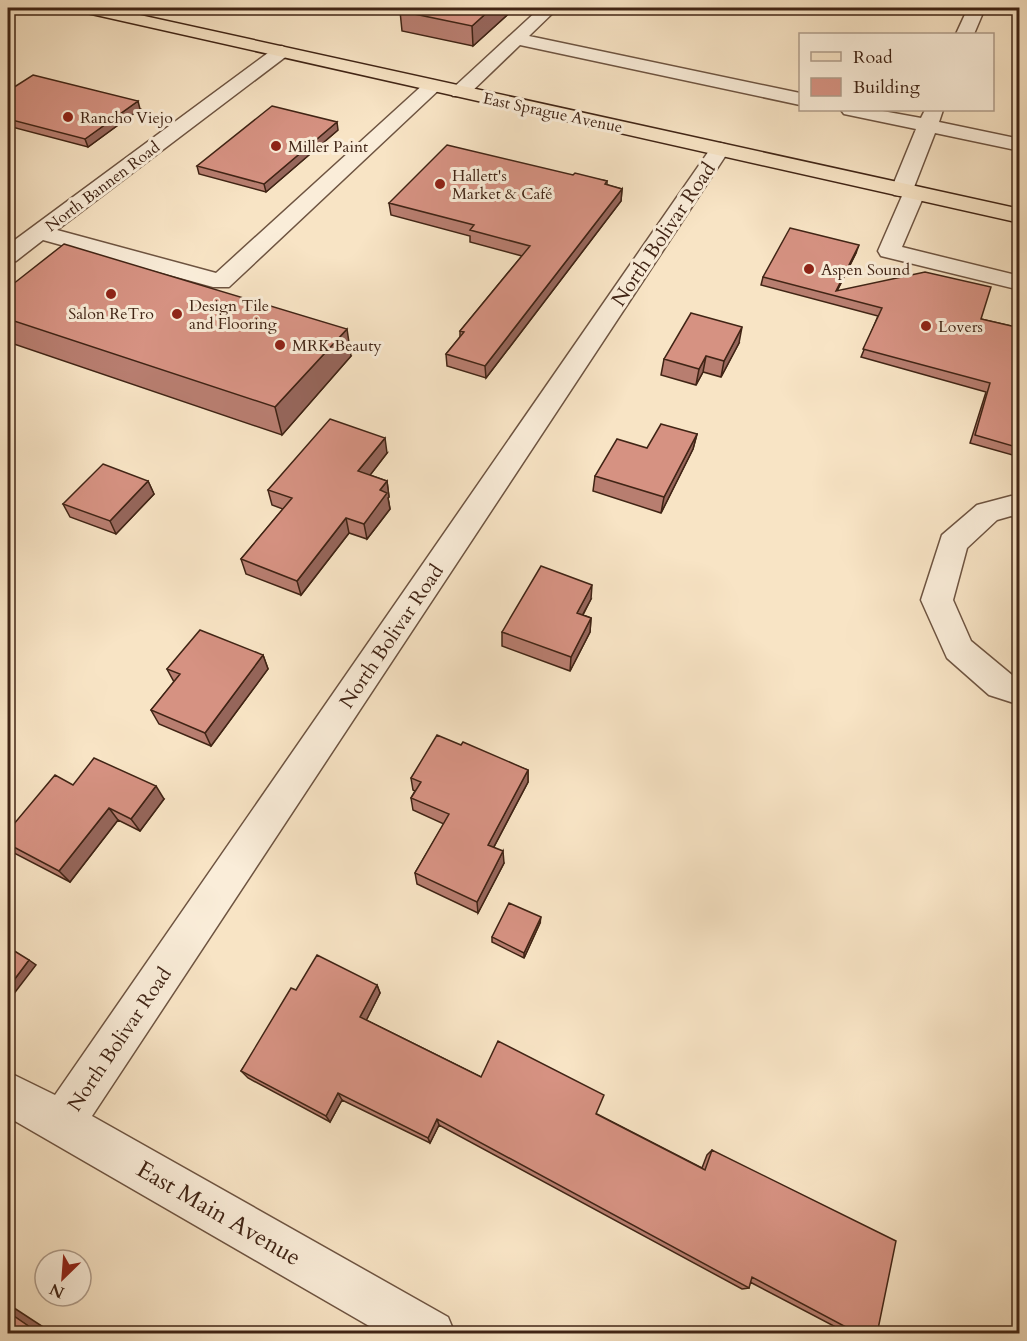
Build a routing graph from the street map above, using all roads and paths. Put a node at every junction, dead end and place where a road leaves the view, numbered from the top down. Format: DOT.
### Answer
graph roads {
  1 [pos="87,8"];
  2 [pos="549,8"];
  3 [pos="976,8"];
  4 [pos="111,10"];
  5 [pos="965,33"];
  6 [pos="516,39"];
  7 [pos="282,51"];
  8 [pos="433,86"];
  9 [pos="460,92"];
  10 [pos="799,99"];
  11 [pos="860,111"];
  12 [pos="931,118"];
  13 [pos="1020,145"];
  14 [pos="720,148"];
  15 [pos="908,191"];
  16 [pos="1020,216"];
  17 [pos="39,232"];
  18 [pos="8,256"];
  19 [pos="1020,283"];
  20 [pos="1020,508"];
  21 [pos="1020,691"];
  22 [pos="8,1093"];
  23 [pos="61,1124"];
  24 [pos="431,1334"];
  1 -- 4 [label="main road, East Sprague Avenue"];
  2 -- 6 [label="street"];
  3 -- 5 [label="street"];
  4 -- 7 [label="main road, East Sprague Avenue"];
  6 -- 9 [label="street"];
  6 -- 10 [label="street"];
  7 -- 8 [label="main road, East Sprague Avenue"];
  7 -- 17 [label="street, North Bannen Road"];
  8 -- 9 [label="main road, East Sprague Avenue"];
  8 -- 17 [label="street"];
  9 -- 14 [label="main road, East Sprague Avenue"];
  11 -- 12 [label="street"];
  12 -- 13 [label="street"];
  12 -- 15 [label="street"];
  14 -- 15 [label="main road, East Sprague Avenue"];
  14 -- 23 [label="street, North Bolivar Road"];
  15 -- 16 [label="main road, East Sprague Avenue"];
  15 -- 19 [label="street"];
  17 -- 18 [label="street, North Bannen Road"];
  20 -- 21 [label="street"];
  22 -- 23 [label="street, East Main Avenue"];
  23 -- 24 [label="street, East Main Avenue"];
}
